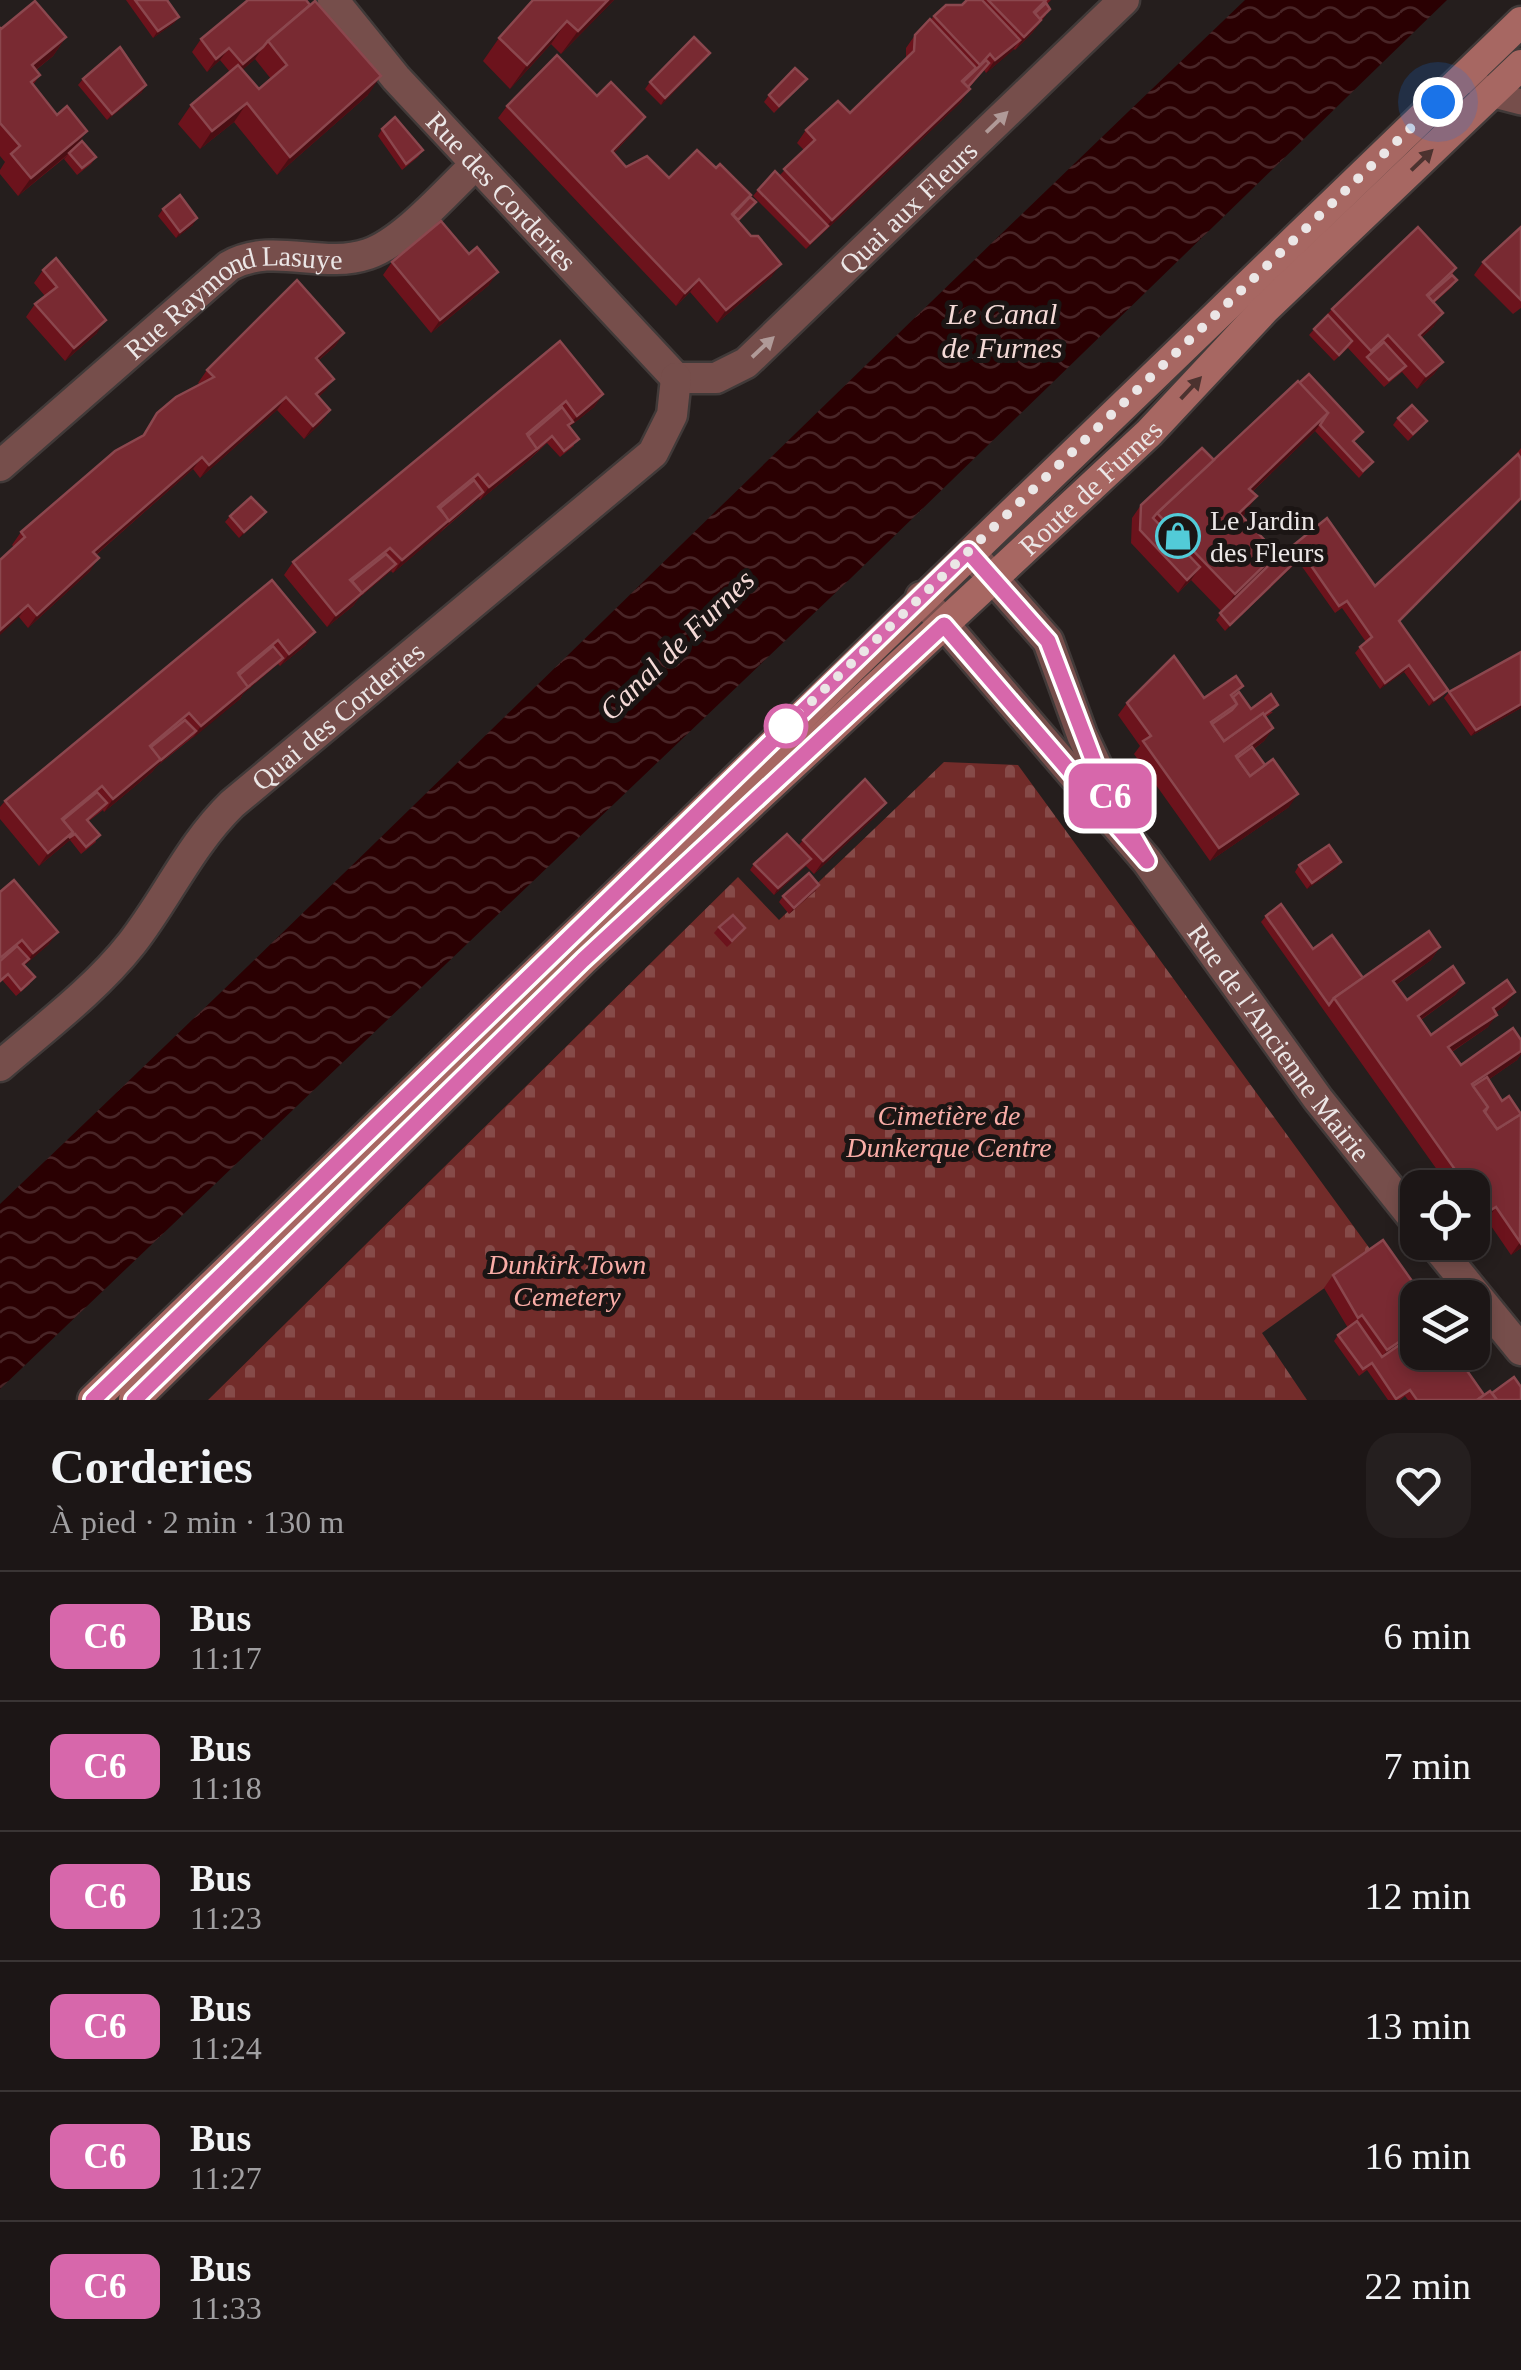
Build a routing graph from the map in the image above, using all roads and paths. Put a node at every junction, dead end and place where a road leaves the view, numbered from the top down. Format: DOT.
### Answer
graph roads {
  1 [pos="333,0"];
  2 [pos="1124,0"];
  3 [pos="1521,22"];
  4 [pos="1521,65"];
  5 [pos="1467,74"];
  6 [pos="1490,94"];
  7 [pos="1521,102"];
  8 [pos="476,164"];
  9 [pos="676,378"];
  10 [pos="0,466"];
  11 [pos="968,551"];
  12 [pos="994,578"];
  13 [pos="921,598"];
  14 [pos="944,625"];
  15 [pos="1147,861"];
  16 [pos="0,1066"];
  17 [pos="1400,1202"];
  18 [pos="1448,1260"];
  19 [pos="1521,1350"];
  20 [pos="92,1400"];
  21 [pos="134,1400"];
  1 -- 8 [label="street, Rue des Corderies"];
  9 -- 2 [label="street, Quai aux Fleurs, one-way"];
  3 -- 5 [label="main road, Route de Furnes"];
  4 -- 6 [label="main road, Route de Furnes"];
  5 -- 6 [label="lane"];
  5 -- 11 [label="main road, Route de Furnes"];
  6 -- 7 [label="lane"];
  12 -- 6 [label="main road, Route de Furnes, one-way"];
  8 -- 9 [label="street, Rue des Corderies"];
  8 -- 10 [label="street, Rue Raymond Lasuye"];
  9 -- 16 [label="street, Quai des Corderies"];
  11 -- 12 [label="street, Rue de l'Ancienne Mairie"];
  11 -- 13 [label="main road, Route de Furnes"];
  12 -- 14 [label="main road, Route de Furnes"];
  12 -- 15 [label="street, Rue de l'Ancienne Mairie"];
  13 -- 14 [label="street, Rue de l'Ancienne Mairie"];
  13 -- 20 [label="main road, Route de Furnes"];
  14 -- 15 [label="street, Rue de l'Ancienne Mairie"];
  14 -- 21 [label="main road, Route de Furnes"];
  15 -- 17 [label="street, Rue de l'Ancienne Mairie"];
  18 -- 19 [label="street"];
}
